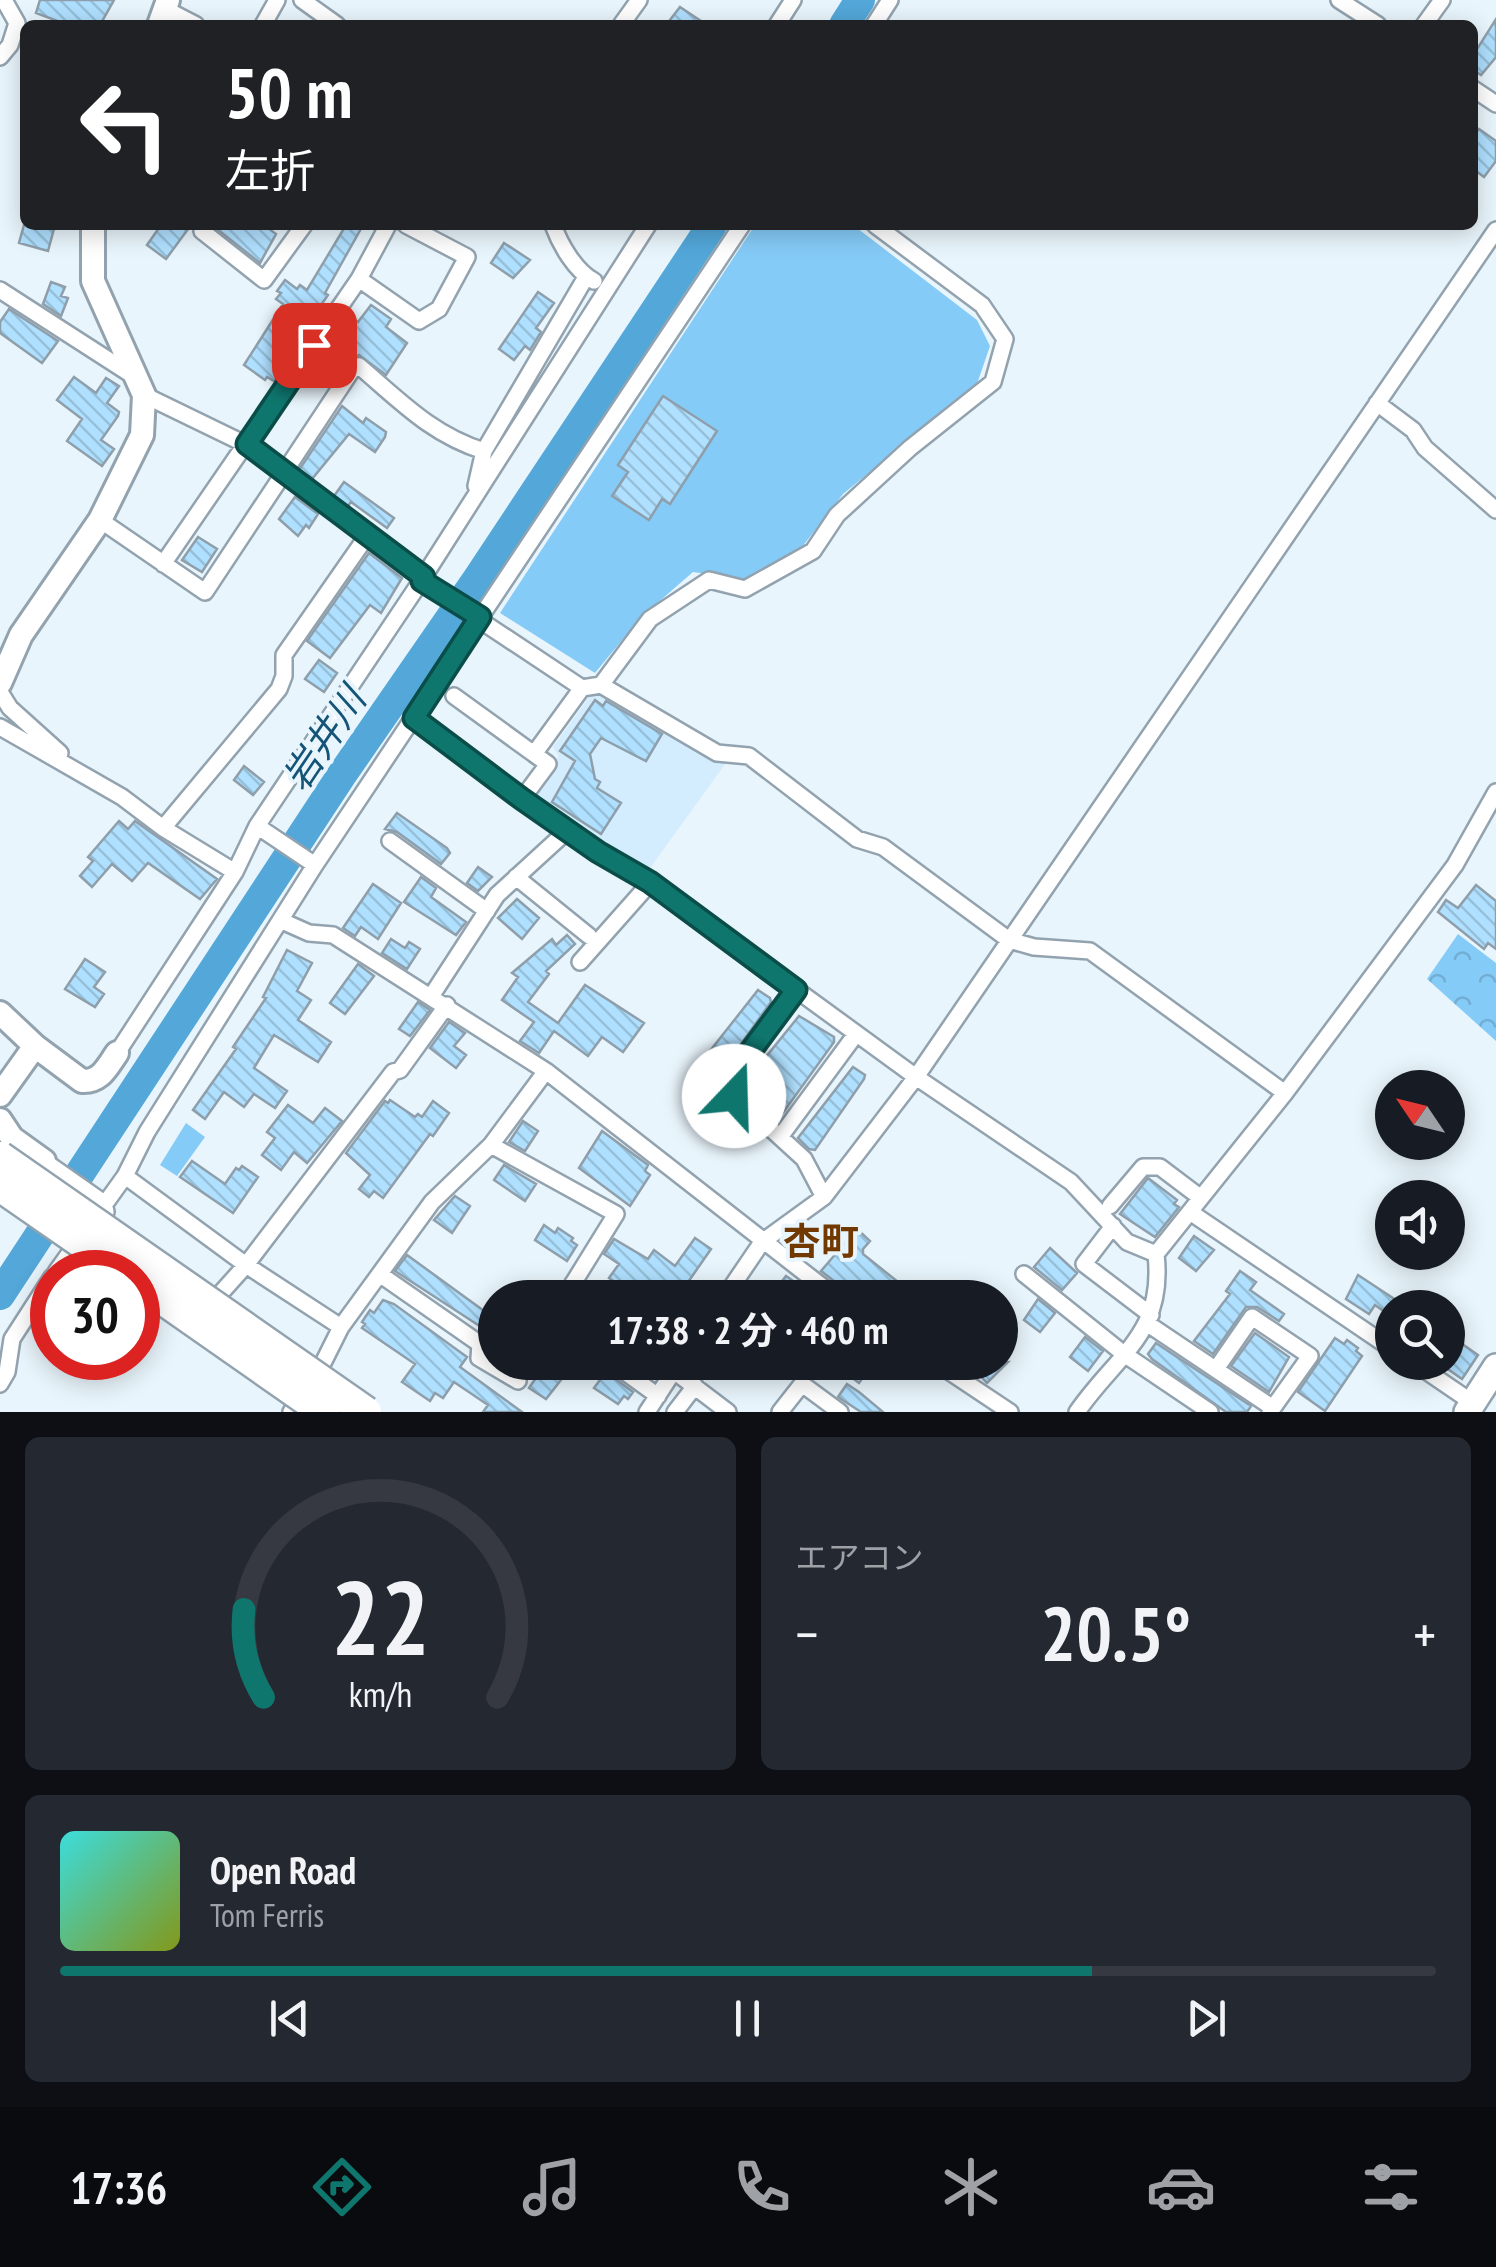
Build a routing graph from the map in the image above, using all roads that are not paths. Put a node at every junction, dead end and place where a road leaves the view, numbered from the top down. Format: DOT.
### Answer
graph roads {
  1 [pos="4,0"];
  2 [pos="302,0"];
  3 [pos="1339,0"];
  4 [pos="329,20"];
  5 [pos="1370,20"];
  6 [pos="0,57"];
  7 [pos="93,230"];
  8 [pos="203,230"];
  9 [pos="300,230"];
  10 [pos="385,230"];
  11 [pos="415,230"];
  12 [pos="554,230"];
  13 [pos="645,230"];
  14 [pos="739,230"];
  15 [pos="882,230"];
  16 [pos="1496,230"];
  17 [pos="586,277"];
  18 [pos="359,279"];
  19 [pos="606,288"];
  20 [pos="0,290"];
  21 [pos="141,387"];
  22 [pos="1376,403"];
  23 [pos="247,444"];
  24 [pos="484,450"];
  25 [pos="284,472"];
  26 [pos="473,500"];
  27 [pos="1496,510"];
  28 [pos="100,520"];
  29 [pos="367,536"];
  30 [pos="163,564"];
  31 [pos="424,581"];
  32 [pos="476,616"];
  33 [pos="0,683"];
  34 [pos="601,684"];
  35 [pos="582,688"];
  36 [pos="0,692"];
  37 [pos="454,696"];
  38 [pos="414,718"];
  39 [pos="0,726"];
  40 [pos="534,754"];
  41 [pos="83,774"];
  42 [pos="1496,792"];
  43 [pos="522,799"];
  44 [pos="163,828"];
  45 [pos="262,830"];
  46 [pos="568,830"];
  47 [pos="390,840"];
  48 [pos="312,863"];
  49 [pos="235,872"];
  50 [pos="516,877"];
  51 [pos="650,882"];
  52 [pos="487,911"];
  53 [pos="282,921"];
  54 [pos="589,936"];
  55 [pos="1009,940"];
  56 [pos="580,962"];
  57 [pos="796,990"];
  58 [pos="432,995"];
  59 [pos="447,1005"];
  60 [pos="0,1012"];
  61 [pos="856,1034"];
  62 [pos="35,1046"];
  63 [pos="117,1053"];
  64 [pos="546,1071"];
  65 [pos="916,1077"];
  66 [pos="1286,1093"];
  67 [pos="0,1095"];
  68 [pos="0,1120"];
  69 [pos="780,1137"];
  70 [pos="491,1145"];
  71 [pos="0,1157"];
  72 [pos="48,1164"];
  73 [pos="124,1176"];
  74 [pos="0,1186"];
  75 [pos="824,1198"];
  76 [pos="1200,1198"];
  77 [pos="101,1200"];
  78 [pos="1110,1206"];
  79 [pos="0,1212"];
  80 [pos="1190,1212"];
  81 [pos="1112,1226"];
  82 [pos="762,1242"];
  83 [pos="70,1250"];
  84 [pos="92,1250"];
  85 [pos="1156,1254"];
  86 [pos="246,1264"];
  87 [pos="1024,1274"];
  88 [pos="381,1275"];
  89 [pos="575,1280"];
  90 [pos="736,1280"];
  91 [pos="813,1280"];
  92 [pos="160,1297"];
  93 [pos="211,1304"];
  94 [pos="30,1312"];
  95 [pos="1150,1320"];
  96 [pos="341,1326"];
  97 [pos="1375,1337"];
  98 [pos="1124,1354"];
  99 [pos="1496,1367"];
  100 [pos="1216,1369"];
  101 [pos="315,1379"];
  102 [pos="636,1380"];
  103 [pos="668,1380"];
  104 [pos="690,1380"];
  105 [pos="962,1380"];
  106 [pos="1435,1380"];
  107 [pos="518,1382"];
  108 [pos="0,1384"];
  109 [pos="695,1386"];
  110 [pos="658,1396"];
  111 [pos="1470,1408"];
  112 [pos="1272,1410"];
  113 [pos="291,1412"];
  114 [pos="324,1412"];
  115 [pos="365,1412"];
  116 [pos="646,1412"];
  117 [pos="675,1412"];
  118 [pos="728,1412"];
  119 [pos="780,1412"];
  120 [pos="840,1412"];
  121 [pos="1010,1412"];
  122 [pos="1077,1412"];
  123 [pos="1210,1412"];
  1 -- 6 [label="street"];
  2 -- 4 [label="street"];
  3 -- 5 [label="street"];
  7 -- 21 [label="street"];
  8 -- 9 [label="street"];
  10 -- 18 [label="street"];
  11 -- 18 [label="street"];
  12 -- 17 [label="street"];
  13 -- 19 [label="street"];
  14 -- 32 [label="street"];
  15 -- 34 [label="street"];
  16 -- 22 [label="street"];
  17 -- 19 [label="street"];
  17 -- 24 [label="street"];
  18 -- 23 [label="street"];
  19 -- 26 [label="street"];
  20 -- 21 [label="street"];
  21 -- 23 [label="street"];
  21 -- 28 [label="street"];
  22 -- 27 [label="street"];
  22 -- 55 [label="street"];
  23 -- 25 [label="street"];
  23 -- 30 [label="street"];
  24 -- 25 [label="street"];
  24 -- 26 [label="street"];
  25 -- 29 [label="street"];
  25 -- 30 [label="street"];
  26 -- 31 [label="street"];
  28 -- 30 [label="street"];
  28 -- 33 [label="street"];
  29 -- 31 [label="street"];
  29 -- 44 [label="street"];
  31 -- 32 [label="street"];
  31 -- 45 [label="street"];
  32 -- 35 [label="street"];
  32 -- 38 [label="street"];
  34 -- 35 [label="street"];
  34 -- 55 [label="street"];
  35 -- 40 [label="street"];
  36 -- 41 [label="street"];
  37 -- 40 [label="street"];
  38 -- 43 [label="street"];
  38 -- 48 [label="street"];
  39 -- 41 [label="street"];
  40 -- 43 [label="street"];
  41 -- 44 [label="street"];
  42 -- 66 [label="street"];
  43 -- 46 [label="street"];
  44 -- 49 [label="street"];
  45 -- 48 [label="street"];
  45 -- 49 [label="street"];
  46 -- 50 [label="street"];
  46 -- 51 [label="street"];
  47 -- 52 [label="street"];
  48 -- 53 [label="street"];
  49 -- 63 [label="street"];
  50 -- 52 [label="street"];
  50 -- 54 [label="street"];
  51 -- 56 [label="street"];
  51 -- 57 [label="street"];
  52 -- 58 [label="street"];
  53 -- 58 [label="street"];
  53 -- 73 [label="street"];
  55 -- 65 [label="street"];
  55 -- 66 [label="street"];
  57 -- 61 [label="street"];
  57 -- 69 [label="street"];
  58 -- 59 [label="street"];
  59 -- 64 [label="street"];
  59 -- 86 [label="street"];
  60 -- 62 [label="street"];
  61 -- 65 [label="street"];
  61 -- 69 [label="street"];
  62 -- 63 [label="street"];
  62 -- 67 [label="street"];
  64 -- 70 [label="street"];
  64 -- 82 [label="street"];
  65 -- 75 [label="street"];
  65 -- 81 [label="street"];
  66 -- 76 [label="street"];
  68 -- 72 [label="street"];
  69 -- 75 [label="street"];
  70 -- 88 [label="street"];
  70 -- 89 [label="street"];
  71 -- 115 [label="highway, bridge"];
  72 -- 77 [label="street"];
  72 -- 79 [label="street"];
  73 -- 77 [label="street"];
  73 -- 86 [label="street"];
  74 -- 84 [label="highway, bridge"];
  75 -- 82 [label="street"];
  76 -- 78 [label="street"];
  76 -- 80 [label="street"];
  77 -- 83 [label="street"];
  77 -- 93 [label="street"];
  80 -- 85 [label="street"];
  80 -- 97 [label="street"];
  81 -- 85 [label="street"];
  81 -- 95 [label="street"];
  82 -- 90 [label="street"];
  82 -- 91 [label="street"];
  85 -- 95 [label="street"];
  86 -- 93 [label="street"];
  86 -- 96 [label="street"];
  87 -- 98 [label="street"];
  88 -- 96 [label="street"];
  88 -- 107 [label="street"];
  92 -- 114 [label="highway, bridge"];
  93 -- 101 [label="street"];
  94 -- 108 [label="street"];
  95 -- 98 [label="street"];
  95 -- 100 [label="street"];
  96 -- 101 [label="street"];
  98 -- 122 [label="street"];
  98 -- 123 [label="street"];
  99 -- 111 [label="main road"];
  100 -- 112 [label="street"];
  100 -- 112 [label="street"];
  101 -- 113 [label="street"];
  101 -- 115 [label="street"];
  102 -- 110 [label="street"];
  103 -- 110 [label="street"];
  104 -- 109 [label="street"];
  105 -- 121 [label="street"];
  106 -- 111 [label="street"];
  109 -- 117 [label="street"];
  109 -- 118 [label="street"];
  110 -- 116 [label="street"];
  119 -- 120 [label="street"];
}
